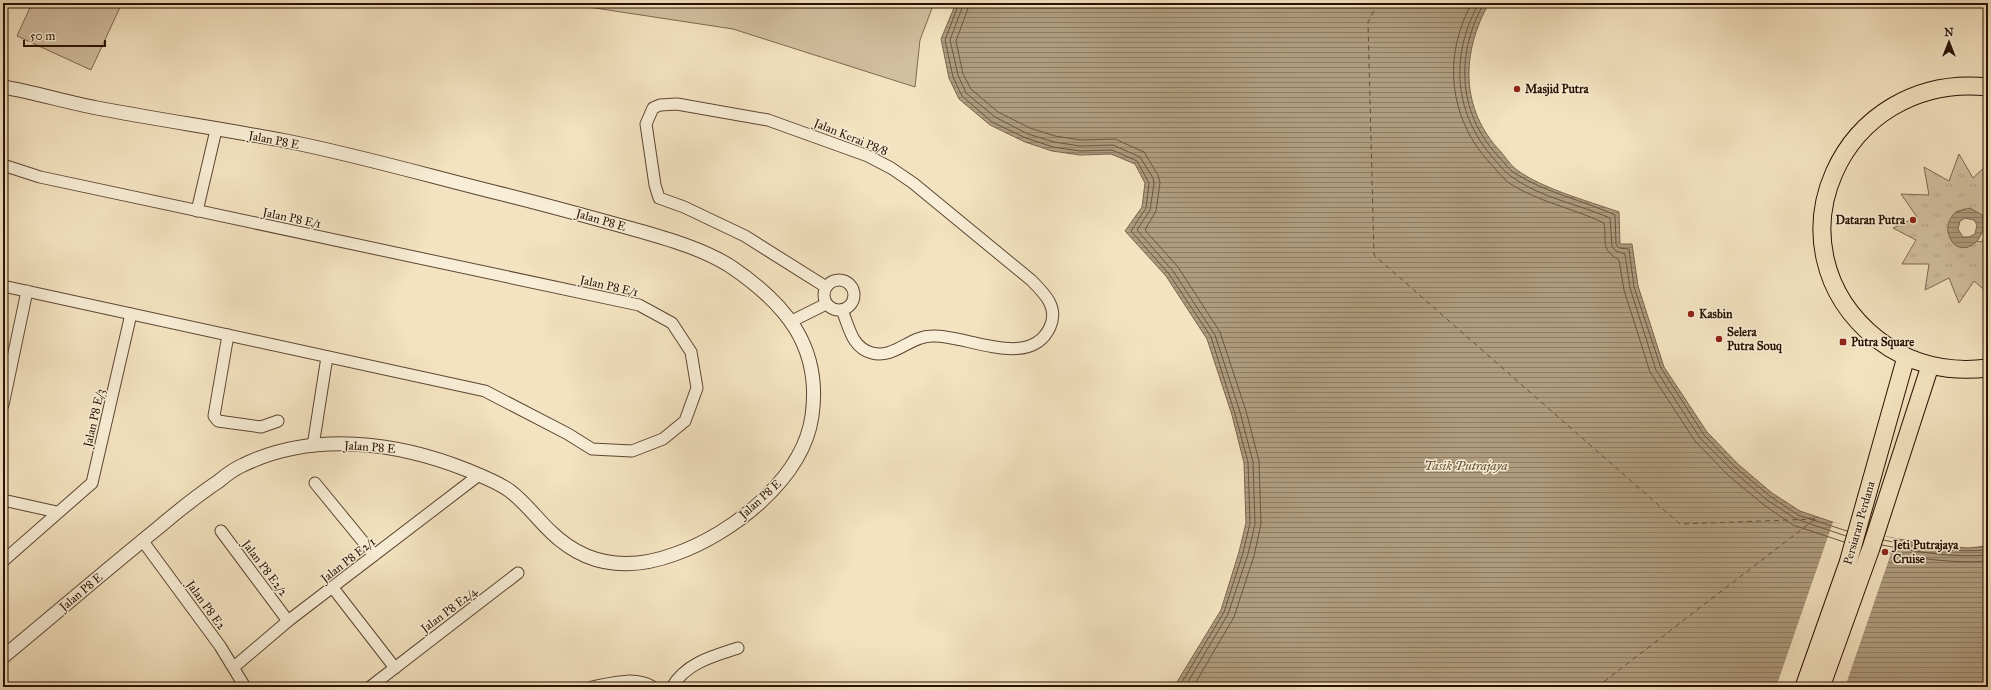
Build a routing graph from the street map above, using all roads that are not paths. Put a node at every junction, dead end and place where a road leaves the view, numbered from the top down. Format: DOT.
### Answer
graph roads {
  1 [pos="5,85"];
  2 [pos="1988,87"];
  3 [pos="216,130"];
  4 [pos="3,165"];
  5 [pos="197,211"];
  6 [pos="3,286"];
  7 [pos="826,287"];
  8 [pos="27,292"];
  9 [pos="826,304"];
  10 [pos="842,310"];
  11 [pos="131,314"];
  12 [pos="790,322"];
  13 [pos="228,335"];
  14 [pos="327,357"];
  15 [pos="1906,357"];
  16 [pos="1930,366"];
  17 [pos="1988,368"];
  18 [pos="4,400"];
  19 [pos="278,421"];
  20 [pos="314,446"];
  21 [pos="479,474"];
  22 [pos="315,483"];
  23 [pos="3,500"];
  24 [pos="57,512"];
  25 [pos="221,531"];
  26 [pos="142,540"];
  27 [pos="374,556"];
  28 [pos="3,561"];
  29 [pos="518,573"];
  30 [pos="333,588"];
  31 [pos="288,621"];
  32 [pos="738,648"];
  33 [pos="3,657"];
  34 [pos="234,667"];
  35 [pos="395,668"];
  36 [pos="244,687"];
  37 [pos="370,687"];
  38 [pos="592,687"];
  39 [pos="654,687"];
  40 [pos="672,687"];
  41 [pos="1804,687"];
  42 [pos="1821,687"];
  1 -- 3 [label="street, Jalan P8 E"];
  2 -- 15 [label="main road"];
  3 -- 5 [label="street"];
  3 -- 12 [label="street, Jalan P8 E"];
  4 -- 5 [label="street, Jalan P8 E/1"];
  5 -- 14 [label="street, Jalan P8 E/1"];
  6 -- 8 [label="street, Jalan P8 E/1"];
  7 -- 9 [label="street"];
  7 -- 10 [label="street"];
  7 -- 10 [label="street, Jalan Kerai P8/8"];
  8 -- 11 [label="street, Jalan P8 E/1"];
  8 -- 18 [label="street"];
  9 -- 10 [label="street"];
  9 -- 12 [label="street"];
  11 -- 13 [label="street, Jalan P8 E/1"];
  11 -- 24 [label="street, Jalan P8 E/3"];
  12 -- 21 [label="street, Jalan P8 E"];
  13 -- 14 [label="street, Jalan P8 E/1"];
  13 -- 19 [label="street"];
  14 -- 20 [label="street"];
  15 -- 16 [label="main road"];
  15 -- 41 [label="main road, Persiaran Perdana"];
  16 -- 17 [label="main road"];
  16 -- 42 [label="main road, Persiaran Perdana"];
  20 -- 21 [label="street, Jalan P8 E"];
  20 -- 26 [label="street, Jalan P8 E"];
  21 -- 27 [label="street, Jalan P8 E2/1"];
  22 -- 27 [label="street"];
  23 -- 24 [label="street"];
  24 -- 28 [label="street, Jalan P8 E/3"];
  25 -- 31 [label="street, Jalan P8 E2/2"];
  26 -- 33 [label="street, Jalan P8 E"];
  26 -- 34 [label="street, Jalan P8 E2"];
  27 -- 30 [label="street, Jalan P8 E2/1"];
  29 -- 35 [label="street, Jalan P8 E2/4"];
  30 -- 31 [label="street, Jalan P8 E2/1"];
  30 -- 35 [label="street"];
  31 -- 34 [label="street, Jalan P8 E2/1"];
  32 -- 40 [label="street"];
  34 -- 36 [label="street, Jalan P8 E2"];
  35 -- 37 [label="street, Jalan P8 E2/4"];
  38 -- 39 [label="street"];
}
